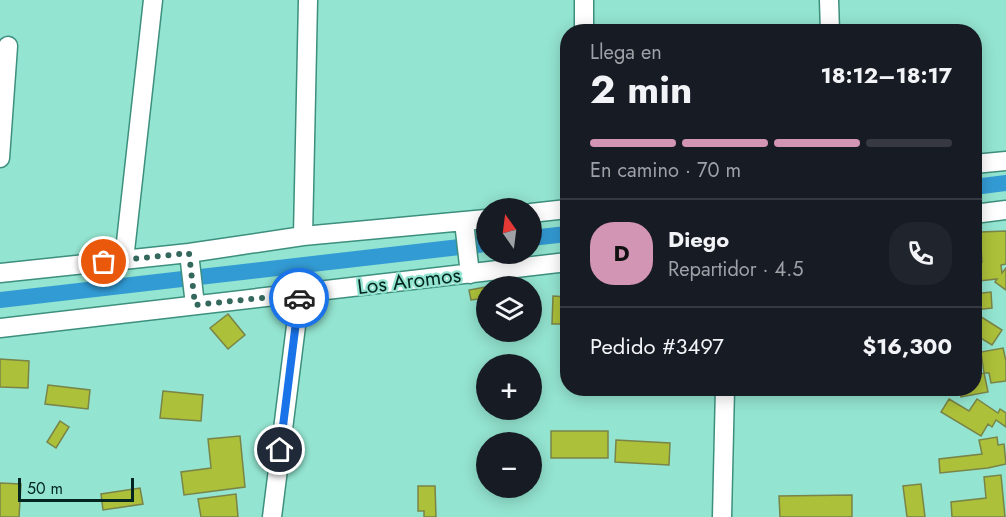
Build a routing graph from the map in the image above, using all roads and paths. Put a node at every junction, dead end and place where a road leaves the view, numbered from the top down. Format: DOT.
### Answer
graph roads {
  1 [pos="153,0"];
  2 [pos="308,0"];
  3 [pos="584,0"];
  4 [pos="829,0"];
  5 [pos="584,24"];
  6 [pos="830,24"];
  7 [pos="8,46"];
  8 [pos="0,158"];
  9 [pos="1006,161"];
  10 [pos="982,163"];
  11 [pos="560,210"];
  12 [pos="1006,210"];
  13 [pos="542,212"];
  14 [pos="982,213"];
  15 [pos="476,220"];
  16 [pos="464,222"];
  17 [pos="303,236"];
  18 [pos="189,253"];
  19 [pos="124,260"];
  20 [pos="560,263"];
  21 [pos="0,273"];
  22 [pos="470,274"];
  23 [pos="300,294"];
  24 [pos="195,305"];
  25 [pos="0,328"];
  26 [pos="725,396"];
  27 [pos="272,517"];
  28 [pos="722,517"];
  1 -- 19 [label="street"];
  2 -- 17 [label="street"];
  3 -- 5 [label="street"];
  4 -- 6 [label="street"];
  7 -- 8 [label="street"];
  9 -- 10 [label="street"];
  11 -- 13 [label="street"];
  12 -- 14 [label="street"];
  15 -- 16 [label="street"];
  16 -- 17 [label="street"];
  16 -- 22 [label="street"];
  17 -- 18 [label="street"];
  18 -- 19 [label="street"];
  18 -- 24 [label="street"];
  19 -- 21 [label="street"];
  20 -- 22 [label="street, Los Aromos"];
  22 -- 23 [label="street, Los Aromos"];
  23 -- 24 [label="street, Los Aromos"];
  23 -- 27 [label="street"];
  24 -- 25 [label="street, Los Aromos"];
  26 -- 28 [label="street"];
}
